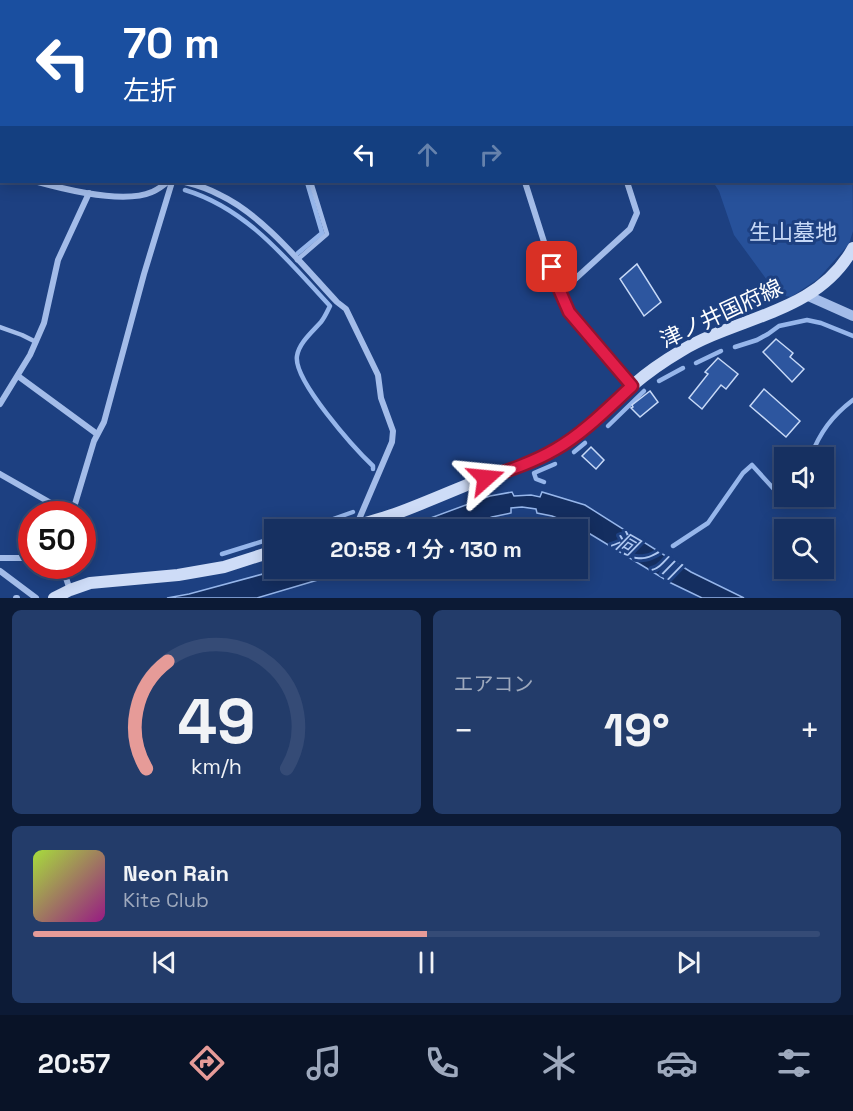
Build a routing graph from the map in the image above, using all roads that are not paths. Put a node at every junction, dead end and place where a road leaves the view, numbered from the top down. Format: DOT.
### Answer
graph roads {
  1 [pos="43,183"];
  2 [pos="168,183"];
  3 [pos="170,183"];
  4 [pos="188,183"];
  5 [pos="311,183"];
  6 [pos="525,183"];
  7 [pos="627,183"];
  8 [pos="89,193"];
  9 [pos="853,248"];
  10 [pos="297,260"];
  11 [pos="559,289"];
  12 [pos="806,295"];
  13 [pos="853,316"];
  14 [pos="0,327"];
  15 [pos="36,342"];
  16 [pos="18,376"];
  17 [pos="632,386"];
  18 [pos="0,404"];
  19 [pos="97,434"];
  20 [pos="0,474"];
  21 [pos="48,501"];
  22 [pos="75,501"];
  23 [pos="359,519"];
  24 [pos="377,519"];
  25 [pos="264,554"];
  26 [pos="0,558"];
  27 [pos="18,558"];
  28 [pos="0,571"];
  29 [pos="66,579"];
  30 [pos="69,590"];
  31 [pos="36,598"];
  32 [pos="54,598"];
  1 -- 8 [label="street"];
  2 -- 8 [label="street"];
  3 -- 19 [label="street"];
  4 -- 10 [label="street"];
  5 -- 10 [label="lane"];
  6 -- 11 [label="street"];
  7 -- 11 [label="street"];
  8 -- 15 [label="street"];
  9 -- 12 [label="main road, 津ノ井国府線"];
  10 -- 23 [label="street"];
  11 -- 17 [label="street"];
  12 -- 13 [label="street"];
  12 -- 17 [label="main road, 津ノ井国府線"];
  14 -- 15 [label="lane"];
  15 -- 16 [label="street"];
  16 -- 18 [label="street"];
  16 -- 19 [label="street"];
  17 -- 24 [label="main road, 津ノ井国府線"];
  19 -- 22 [label="street"];
  20 -- 21 [label="street"];
  25 -- 30 [label="main road"];
  26 -- 27 [label="street"];
  28 -- 31 [label="street"];
  29 -- 30 [label="street"];
  30 -- 32 [label="main road"];
}
